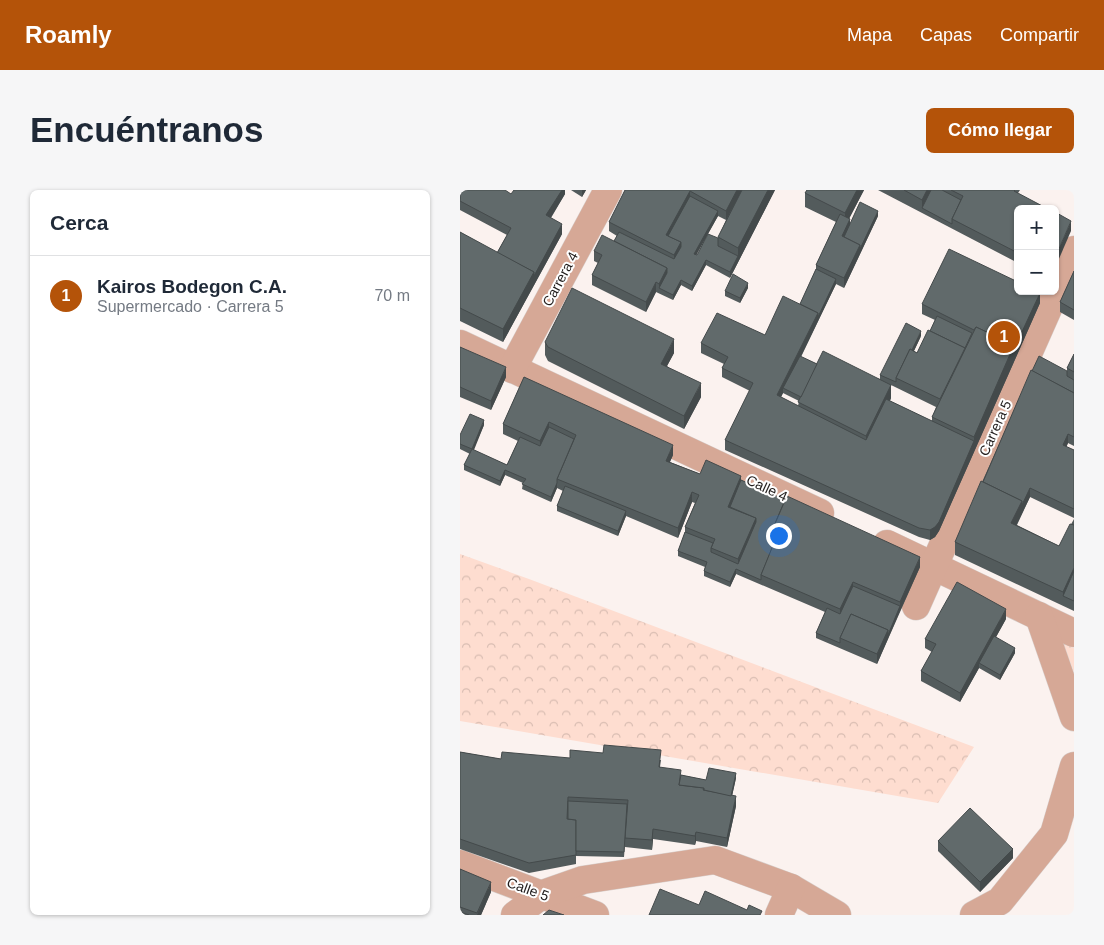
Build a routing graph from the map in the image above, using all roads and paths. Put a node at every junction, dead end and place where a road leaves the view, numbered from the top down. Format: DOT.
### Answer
graph roads {
  1 [pos="608,190"];
  2 [pos="1074,250"];
  3 [pos="460,344"];
  4 [pos="512,369"];
  5 [pos="934,567"];
  6 [pos="916,606"];
  7 [pos="1040,616"];
  8 [pos="1074,633"];
  9 [pos="1074,718"];
  10 [pos="1074,766"];
  11 [pos="460,864"];
  12 [pos="791,888"];
  13 [pos="543,894"];
  14 [pos="515,915"];
  15 [pos="595,915"];
  16 [pos="779,915"];
  17 [pos="837,915"];
  18 [pos="974,915"];
  1 -- 4 [label="street, Carrera 4"];
  2 -- 5 [label="street, Carrera 5"];
  3 -- 4 [label="street, Calle 4"];
  4 -- 5 [label="street, Calle 4"];
  5 -- 6 [label="street, Carrera 5"];
  5 -- 7 [label="street, Calle 4"];
  7 -- 8 [label="street, Calle 4"];
  7 -- 9 [label="street"];
  10 -- 18 [label="street"];
  11 -- 13 [label="street, Calle 5"];
  12 -- 13 [label="street"];
  12 -- 16 [label="street"];
  12 -- 17 [label="street"];
  13 -- 14 [label="street"];
  13 -- 15 [label="street, Calle 5"];
}
